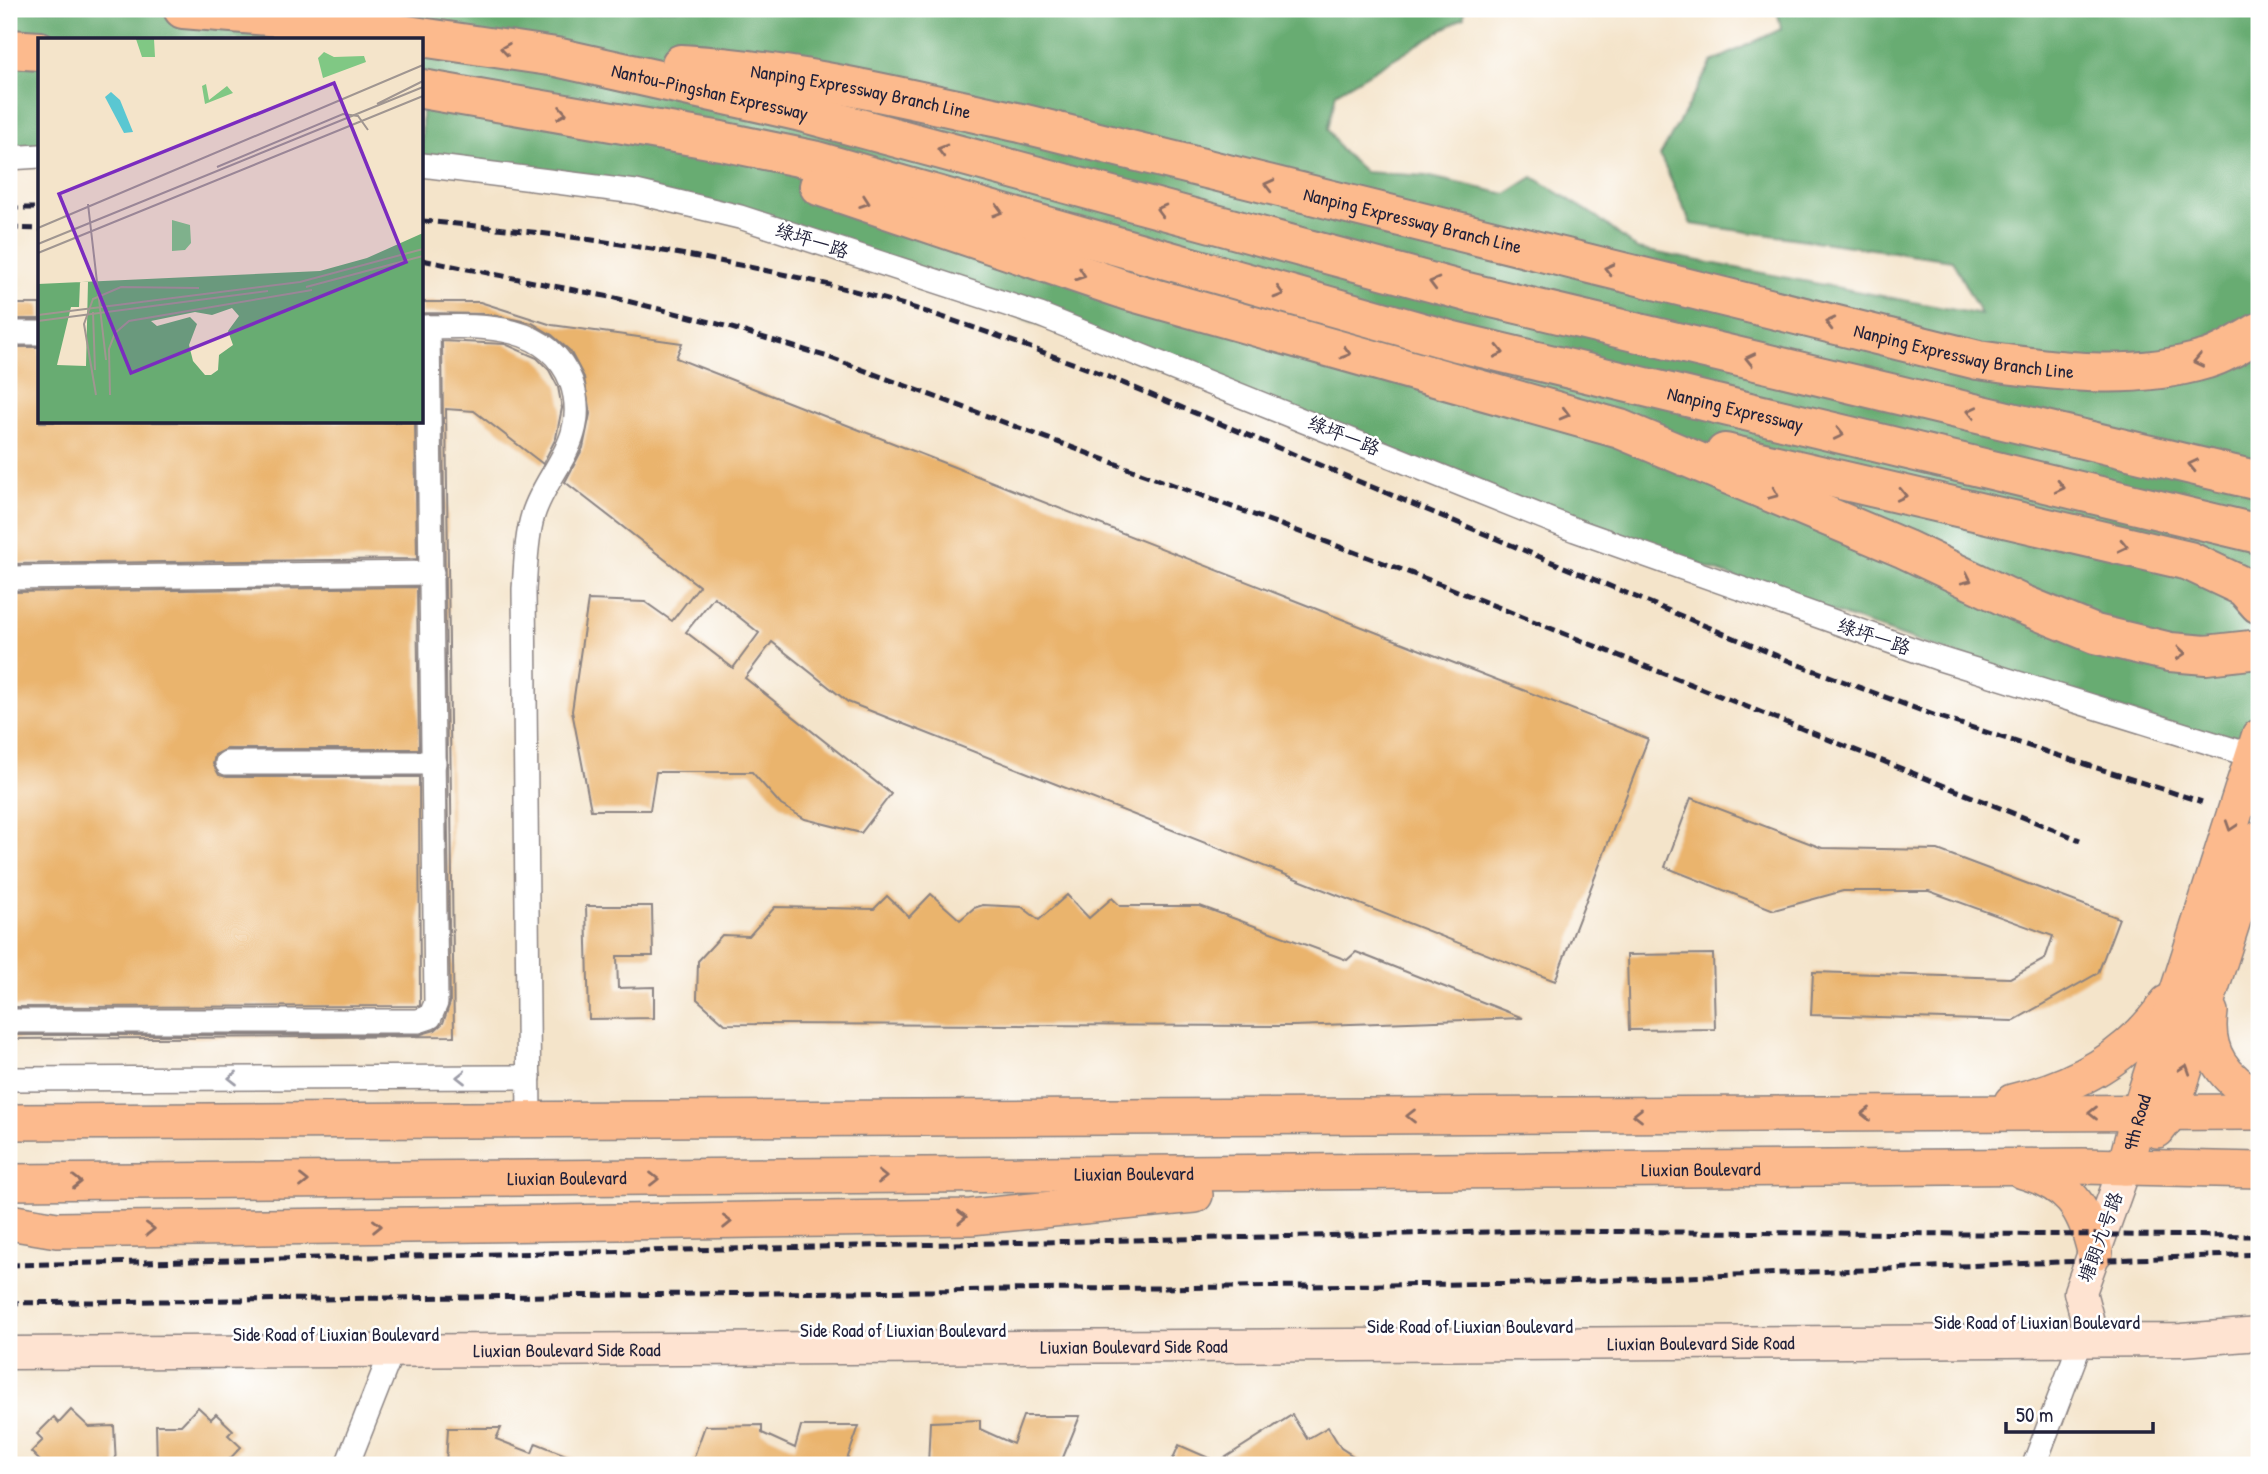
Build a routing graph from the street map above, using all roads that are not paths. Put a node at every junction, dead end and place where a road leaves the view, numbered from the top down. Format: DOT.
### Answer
graph roads {
  1 [pos="183,9"];
  2 [pos="9,49"];
  3 [pos="38,51"];
  4 [pos="556,57"];
  5 [pos="424,89"];
  6 [pos="614,122"];
  7 [pos="38,156"];
  8 [pos="9,158"];
  9 [pos="424,165"];
  10 [pos="425,327"];
  11 [pos="2259,332"];
  12 [pos="9,333"];
  13 [pos="38,333"];
  14 [pos="1620,429"];
  15 [pos="2259,481"];
  16 [pos="2259,534"];
  17 [pos="432,573"];
  18 [pos="9,578"];
  19 [pos="2259,604"];
  20 [pos="2259,649"];
  21 [pos="2256,747"];
  22 [pos="227,762"];
  23 [pos="434,763"];
  24 [pos="2259,839"];
  25 [pos="2200,972"];
  26 [pos="9,1021"];
  27 [pos="529,1077"];
  28 [pos="9,1079"];
  29 [pos="2259,1098"];
  30 [pos="2259,1112"];
  31 [pos="2155,1113"];
  32 [pos="1939,1114"];
  33 [pos="529,1119"];
  34 [pos="9,1122"];
  35 [pos="2009,1167"];
  36 [pos="2125,1167"];
  37 [pos="2259,1170"];
  38 [pos="1394,1174"];
  39 [pos="9,1182"];
  40 [pos="9,1222"];
  41 [pos="2095,1252"];
  42 [pos="2259,1314"];
  43 [pos="2084,1331"];
  44 [pos="2259,1334"];
  45 [pos="9,1336"];
  46 [pos="392,1351"];
  47 [pos="9,1353"];
  48 [pos="347,1465"];
  49 [pos="2034,1465"];
  4 -- 1 [label="highway, Nantou-Pingshan Expressway, one-way"];
  2 -- 3 [label="highway"];
  11 -- 4 [label="highway, Nanping Expressway Branch Line, one-way"];
  15 -- 4 [label="highway, Nantou-Pingshan Expressway, one-way"];
  5 -- 6 [label="highway, one-way"];
  6 -- 14 [label="highway, one-way"];
  6 -- 16 [label="highway, Nanping Expressway, one-way"];
  7 -- 8 [label="street"];
  9 -- 21 [label="street, 绿坪一路"];
  10 -- 17 [label="street"];
  10 -- 27 [label="street"];
  12 -- 13 [label="street"];
  14 -- 19 [label="highway, one-way"];
  14 -- 20 [label="highway, one-way"];
  17 -- 18 [label="street"];
  17 -- 23 [label="street"];
  21 -- 25 [label="main road, 9th Road, one-way"];
  22 -- 23 [label="street"];
  23 -- 26 [label="street"];
  24 -- 25 [label="main road, 9th Road"];
  25 -- 29 [label="main road"];
  25 -- 31 [label="main road, 9th Road"];
  25 -- 32 [label="main road"];
  27 -- 28 [label="street, one-way"];
  27 -- 33 [label="street"];
  30 -- 31 [label="main road"];
  31 -- 32 [label="main road, one-way"];
  31 -- 36 [label="main road, 9th Road"];
  32 -- 33 [label="main road, one-way"];
  33 -- 34 [label="main road"];
  35 -- 36 [label="main road, Liuxian Boulevard"];
  35 -- 38 [label="main road, Liuxian Boulevard"];
  35 -- 41 [label="main road"];
  36 -- 37 [label="main road, Liuxian Boulevard"];
  36 -- 41 [label="main road, 塘朗九号路"];
  39 -- 38 [label="main road, Liuxian Boulevard, one-way"];
  40 -- 38 [label="main road, one-way"];
  41 -- 43 [label="main road, 塘朗九号路"];
  42 -- 43 [label="main road, Side Road of Liuxian Boulevard"];
  43 -- 44 [label="main road, Liuxian Boulevard Side Road"];
  43 -- 45 [label="main road, Side Road of Liuxian Boulevard"];
  43 -- 46 [label="main road, Liuxian Boulevard Side Road"];
  43 -- 49 [label="street"];
  46 -- 47 [label="main road, Liuxian Boulevard Side Road"];
  46 -- 48 [label="street"];
}
